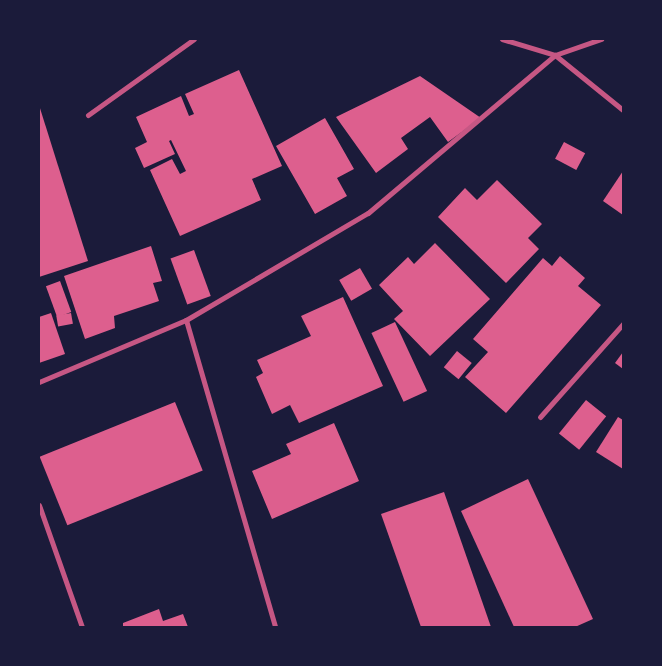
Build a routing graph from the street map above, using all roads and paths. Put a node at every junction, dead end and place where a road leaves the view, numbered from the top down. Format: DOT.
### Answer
graph roads {
  1 [pos="194,39"];
  2 [pos="502,39"];
  3 [pos="601,39"];
  4 [pos="554,55"];
  5 [pos="623,110"];
  6 [pos="88,115"];
  7 [pos="186,320"];
  8 [pos="623,324"];
  9 [pos="39,382"];
  10 [pos="540,417"];
  11 [pos="39,505"];
  12 [pos="82,627"];
  13 [pos="275,627"];
  1 -- 6 [label="street"];
  2 -- 4 [label="street"];
  3 -- 4 [label="street"];
  4 -- 5 [label="street"];
  4 -- 7 [label="street"];
  7 -- 9 [label="street"];
  7 -- 13 [label="street"];
  8 -- 10 [label="street"];
  11 -- 12 [label="street"];
}
